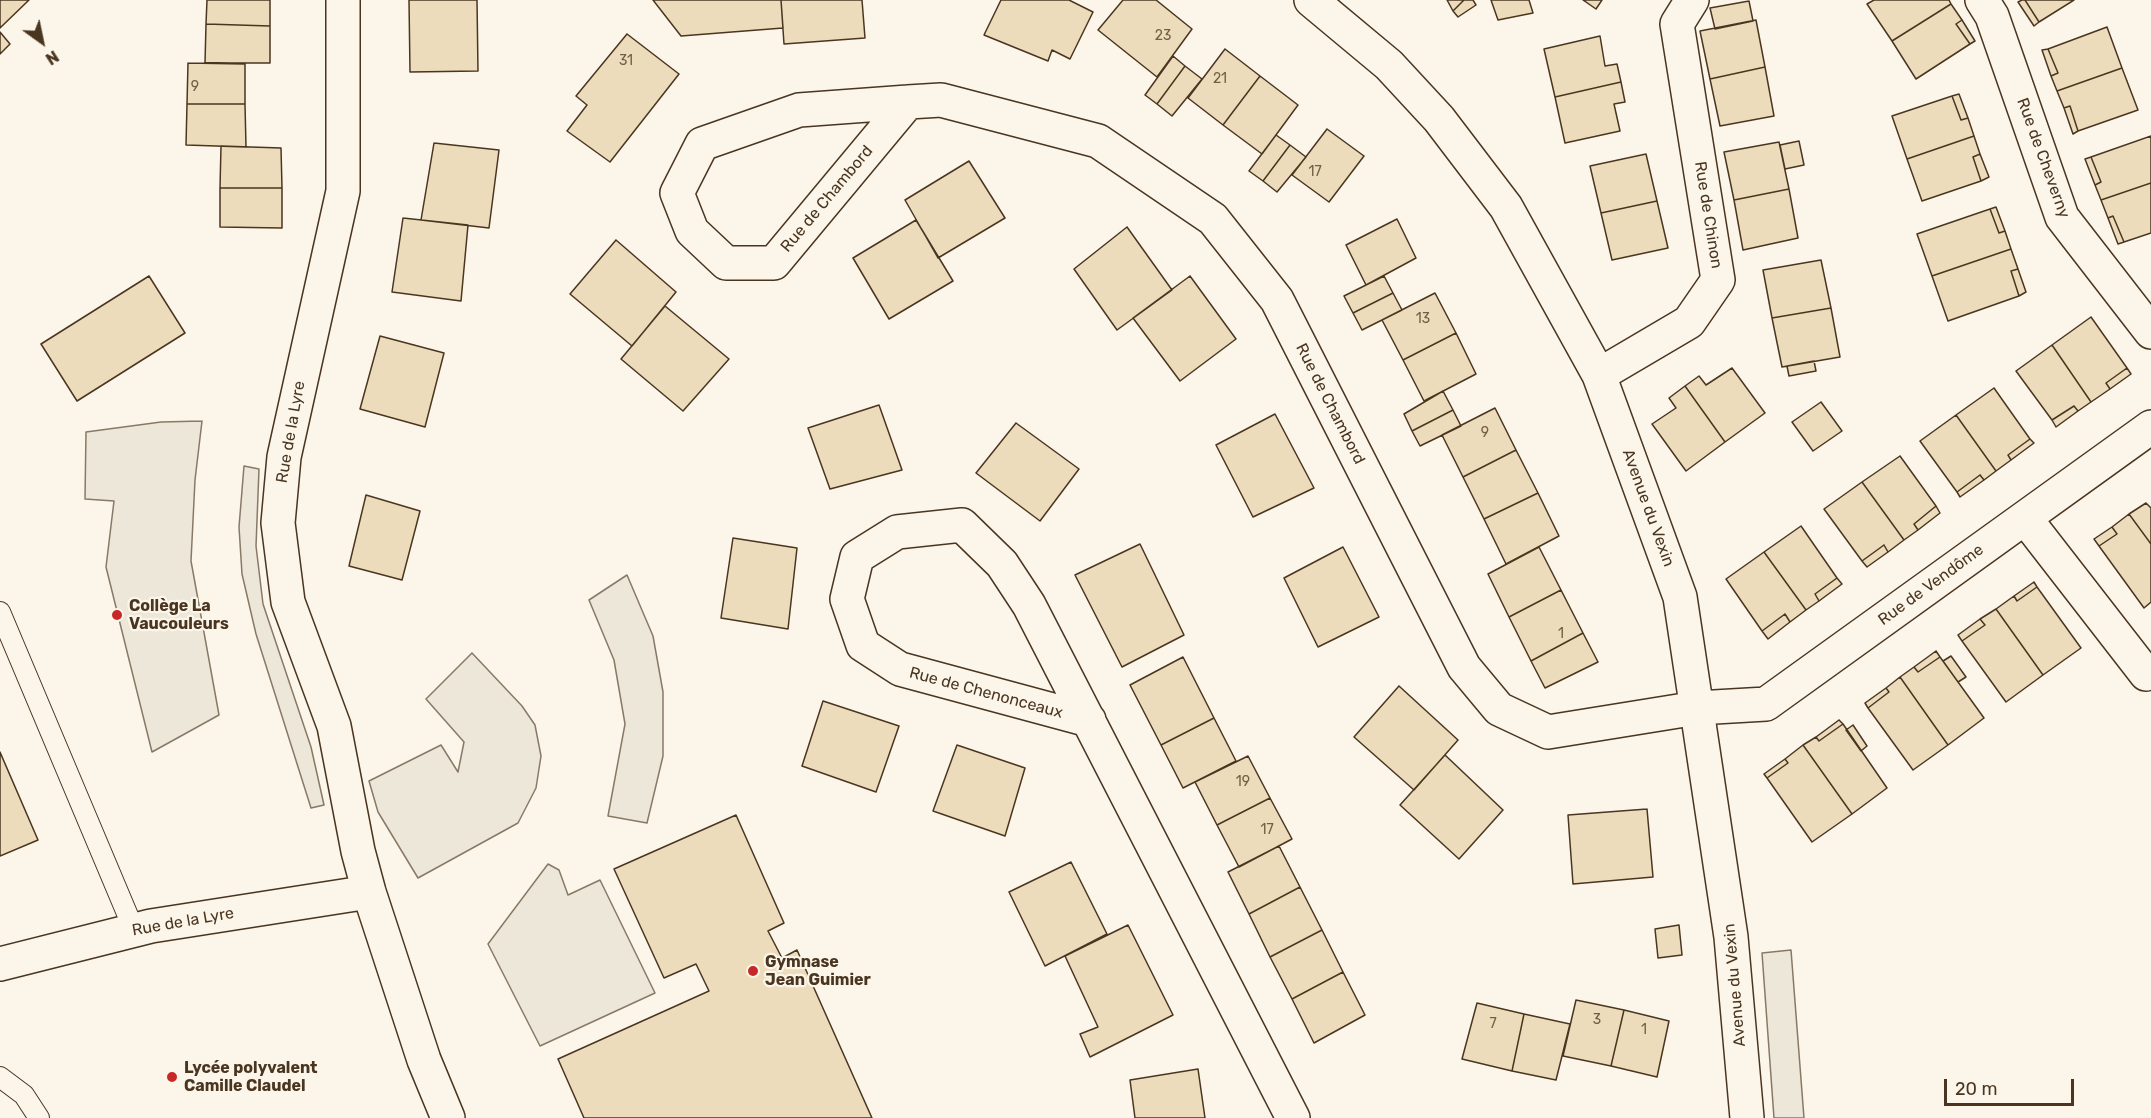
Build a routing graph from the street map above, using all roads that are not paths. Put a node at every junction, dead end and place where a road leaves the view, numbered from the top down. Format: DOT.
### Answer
graph roads {
  1 [pos="343,0"];
  2 [pos="1311,0"];
  3 [pos="1692,0"];
  4 [pos="1982,0"];
  5 [pos="908,102"];
  6 [pos="2151,332"];
  7 [pos="1599,375"];
  8 [pos="2151,427"];
  9 [pos="2025,518"];
  10 [pos="0,612"];
  11 [pos="2146,674"];
  12 [pos="1697,708"];
  13 [pos="1089,720"];
  14 [pos="369,892"];
  15 [pos="134,930"];
  16 [pos="0,964"];
  17 [pos="0,1077"];
  18 [pos="39,1118"];
  19 [pos="448,1118"];
  20 [pos="1293,1118"];
  21 [pos="1747,1118"];
  1 -- 14 [label="street, Rue de la Lyre"];
  2 -- 7 [label="street, Avenue du Vexin"];
  3 -- 7 [label="street, Rue de Chinon"];
  4 -- 6 [label="street, Rue de Cheverny"];
  5 -- 5 [label="street, Rue de Chambord"];
  5 -- 12 [label="street, Rue de Chambord"];
  7 -- 12 [label="street, Avenue du Vexin"];
  8 -- 9 [label="street, Rue de Vendôme"];
  9 -- 11 [label="street"];
  9 -- 12 [label="street, Rue de Vendôme"];
  10 -- 15 [label="lane"];
  12 -- 21 [label="street, Avenue du Vexin"];
  13 -- 13 [label="street, Rue de Chenonceaux"];
  13 -- 20 [label="street, Rue de Chenonceaux"];
  14 -- 15 [label="street, Rue de la Lyre"];
  14 -- 19 [label="street, Rue de la Lyre"];
  15 -- 16 [label="street, Rue de la Lyre"];
  17 -- 18 [label="lane"];
}
